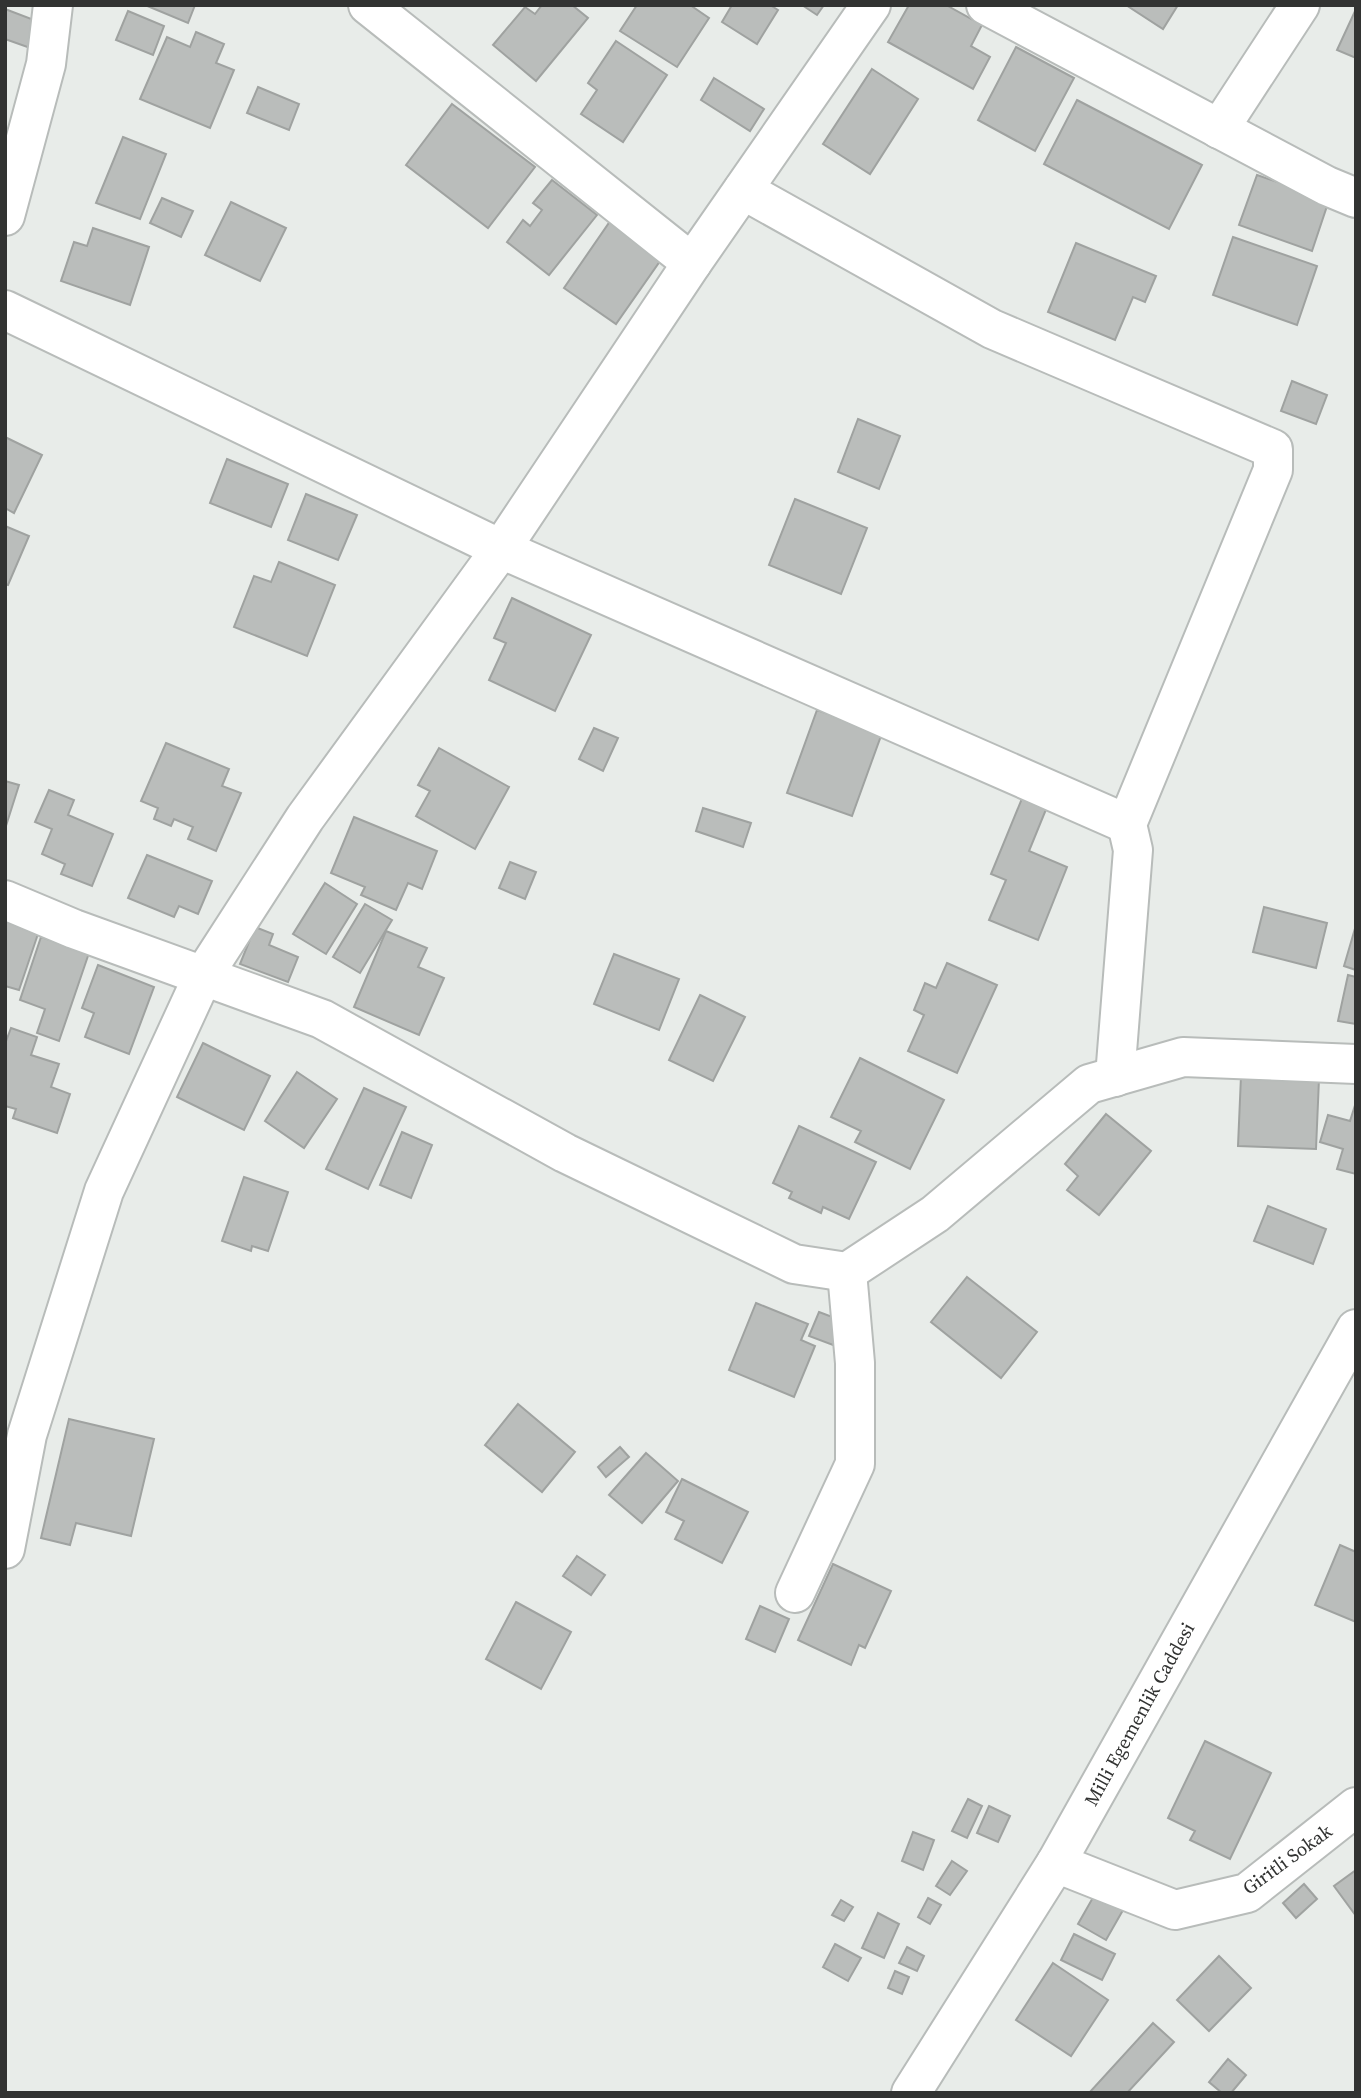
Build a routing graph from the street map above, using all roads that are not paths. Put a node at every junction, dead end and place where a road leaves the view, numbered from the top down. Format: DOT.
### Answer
graph roads {
  1 [pos="53,5"];
  2 [pos="368,5"];
  3 [pos="871,5"];
  4 [pos="986,5"];
  5 [pos="1300,5"];
  6 [pos="1219,129"];
  7 [pos="743,190"];
  8 [pos="1356,198"];
  9 [pos="5,216"];
  10 [pos="692,263"];
  11 [pos="5,310"];
  12 [pos="501,549"];
  13 [pos="1126,824"];
  14 [pos="5,900"];
  15 [pos="203,976"];
  16 [pos="1356,1064"];
  17 [pos="1115,1077"];
  18 [pos="847,1272"];
  19 [pos="1356,1329"];
  20 [pos="16,1433"];
  21 [pos="5,1549"];
  22 [pos="794,1593"];
  23 [pos="1356,1807"];
  24 [pos="1056,1863"];
  25 [pos="911,2093"];
  1 -- 9 [label="street"];
  2 -- 10 [label="street"];
  3 -- 7 [label="street"];
  4 -- 6 [label="street"];
  5 -- 6 [label="street"];
  6 -- 8 [label="street"];
  7 -- 10 [label="street"];
  7 -- 13 [label="street"];
  10 -- 12 [label="street"];
  11 -- 12 [label="street"];
  12 -- 13 [label="street"];
  12 -- 15 [label="street"];
  13 -- 17 [label="street"];
  14 -- 15 [label="street"];
  15 -- 18 [label="street"];
  15 -- 20 [label="street"];
  16 -- 17 [label="street"];
  17 -- 18 [label="street"];
  18 -- 22 [label="street"];
  19 -- 24 [label="street, Milli Egemenlik Caddesi"];
  20 -- 21 [label="street"];
  23 -- 24 [label="street, Giritli Sokak"];
  24 -- 25 [label="street, Milli Egemenlik Caddesi"];
}
